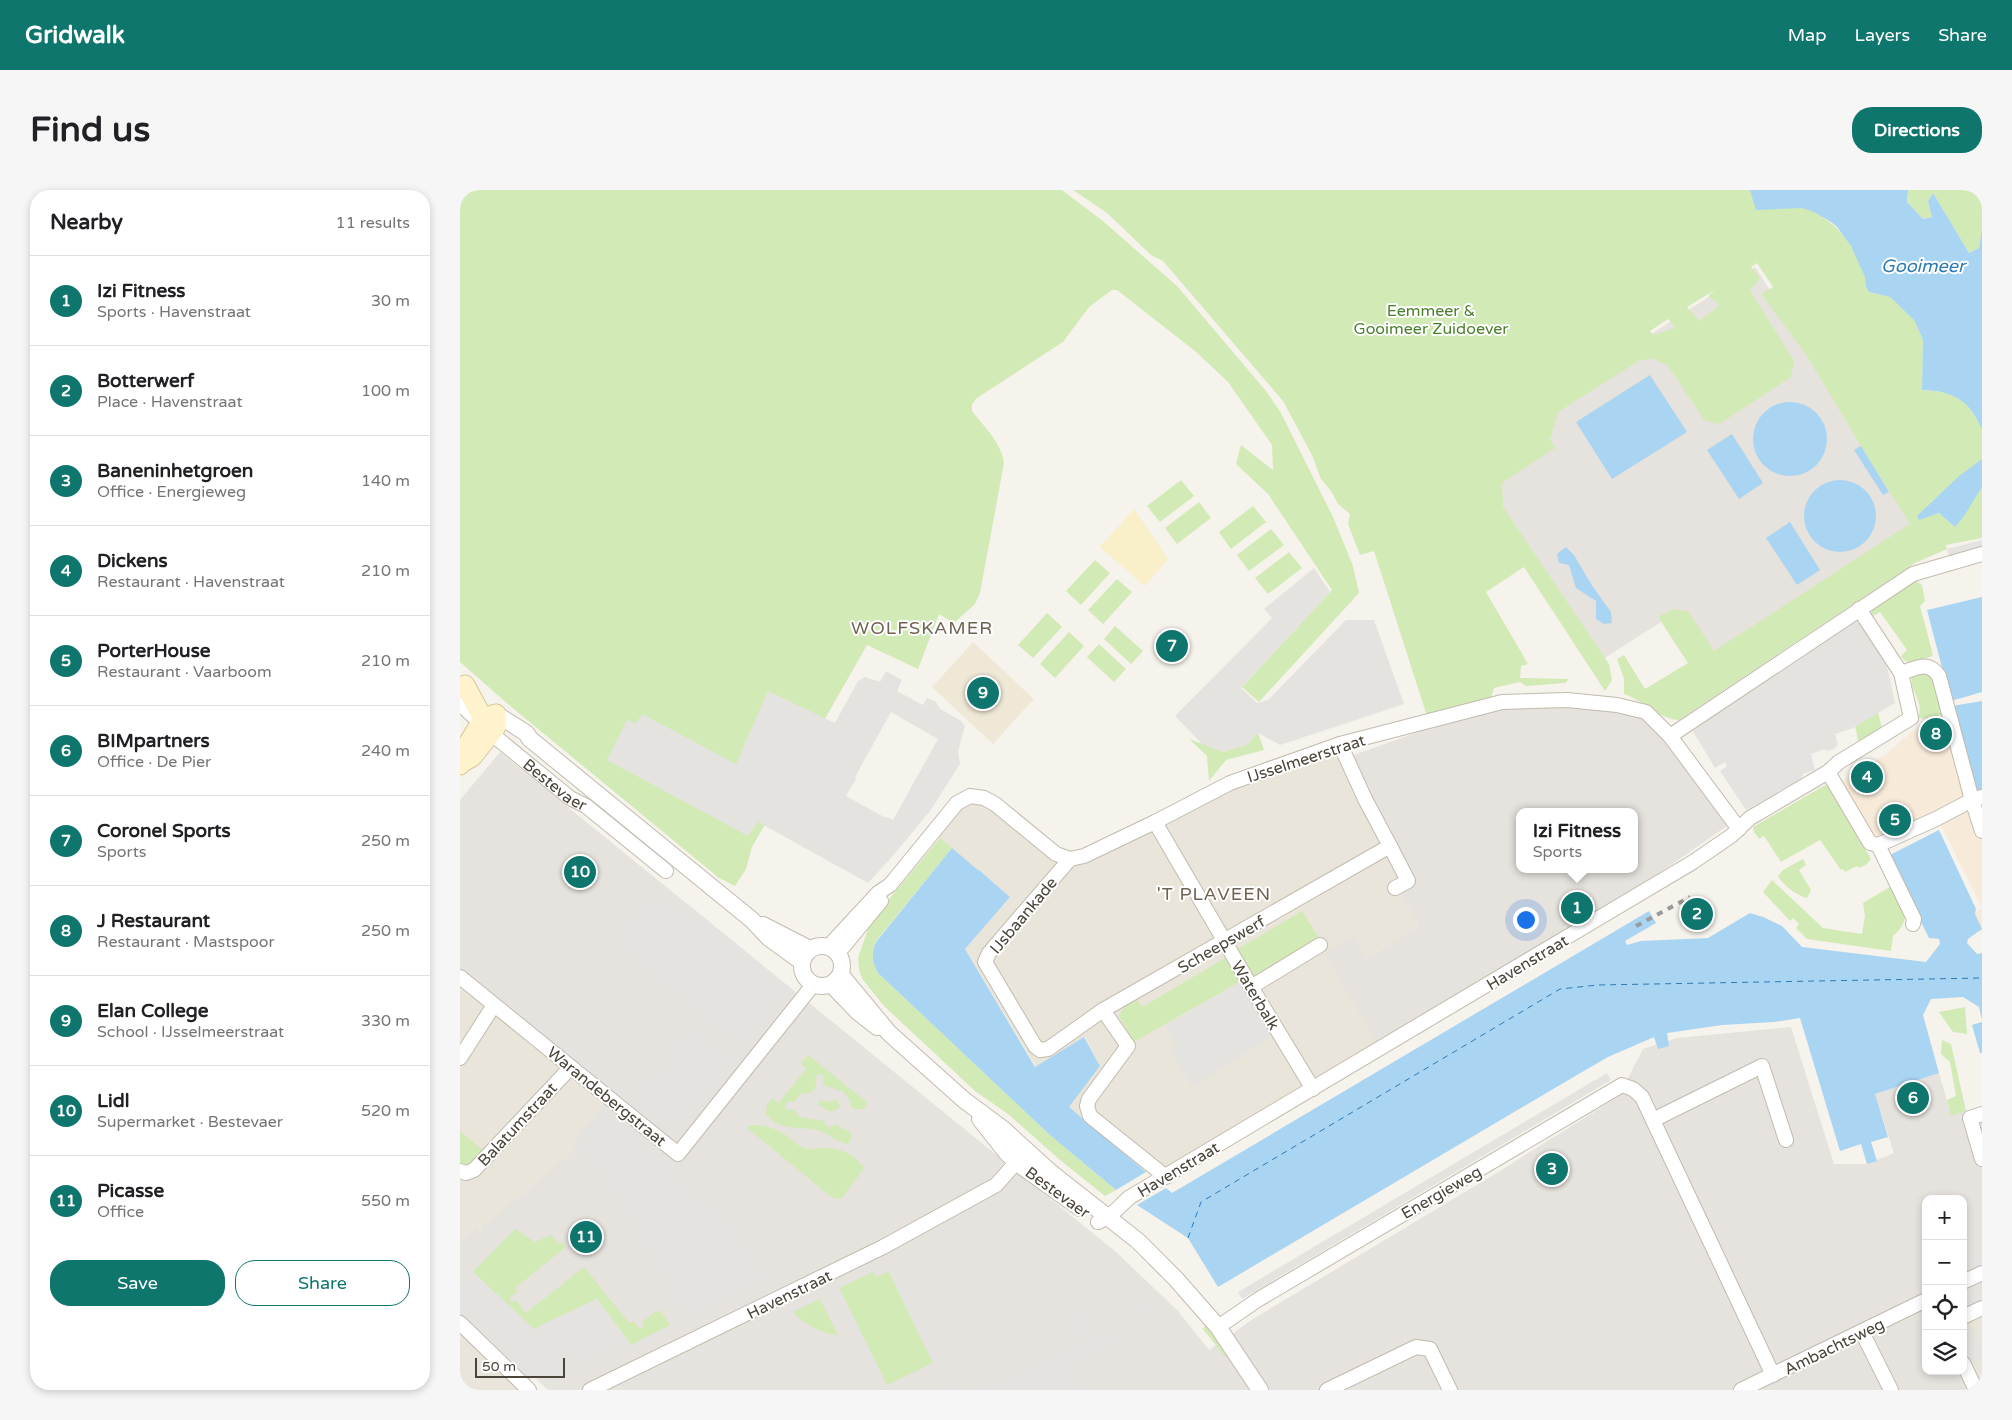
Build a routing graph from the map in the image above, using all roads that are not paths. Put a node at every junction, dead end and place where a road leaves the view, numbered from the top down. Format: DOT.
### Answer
graph roads {
  1 [pos="1982,554"];
  2 [pos="1859,609"];
  3 [pos="1901,673"];
  4 [pos="462,683"];
  5 [pos="460,704"];
  6 [pos="490,723"];
  7 [pos="1670,736"];
  8 [pos="1340,744"];
  9 [pos="461,764"];
  10 [pos="1828,772"];
  11 [pos="1977,798"];
  12 [pos="1155,822"];
  13 [pos="1739,829"];
  14 [pos="1982,830"];
  15 [pos="1878,845"];
  16 [pos="1390,846"];
  17 [pos="667,851"];
  18 [pos="1070,859"];
  19 [pos="654,861"];
  20 [pos="666,871"];
  21 [pos="1395,888"];
  22 [pos="1913,924"];
  23 [pos="1224,942"];
  24 [pos="1320,945"];
  25 [pos="833,950"];
  26 [pos="806,956"];
  27 [pos="460,977"];
  28 [pos="836,979"];
  29 [pos="813,985"];
  30 [pos="1251,987"];
  31 [pos="494,1005"];
  32 [pos="1103,1010"];
  33 [pos="460,1058"];
  34 [pos="571,1067"];
  35 [pos="1313,1089"];
  36 [pos="964,1100"];
  37 [pos="1982,1114"];
  38 [pos="1653,1120"];
  39 [pos="1786,1140"];
  40 [pos="1028,1150"];
  41 [pos="1982,1159"];
  42 [pos="1017,1163"];
  43 [pos="460,1171"];
  44 [pos="1166,1177"];
  45 [pos="1104,1220"];
  46 [pos="1982,1273"];
  47 [pos="1967,1280"];
  48 [pos="1922,1302"];
  49 [pos="1982,1308"];
  50 [pos="1967,1315"];
  51 [pos="460,1323"];
  52 [pos="1218,1327"];
  53 [pos="1862,1332"];
  54 [pos="1967,1369"];
  55 [pos="1773,1375"];
  56 [pos="1976,1381"];
  57 [pos="530,1390"];
  58 [pos="590,1390"];
  59 [pos="1260,1390"];
  60 [pos="1327,1390"];
  61 [pos="1450,1390"];
  62 [pos="1741,1390"];
  63 [pos="1890,1390"];
  1 -- 2 [label="street"];
  2 -- 3 [label="street"];
  2 -- 7 [label="street"];
  3 -- 10 [label="street, Havenstraat"];
  3 -- 11 [label="street"];
  4 -- 6 [label="main road, Bestevaer"];
  5 -- 6 [label="street, Bestevaer"];
  6 -- 9 [label="main road"];
  6 -- 17 [label="street, Bestevaer"];
  6 -- 19 [label="street, Bestevaer"];
  7 -- 8 [label="street, IJsselmeerstraat"];
  7 -- 13 [label="street, IJsselmeerstraat"];
  8 -- 12 [label="street, IJsselmeerstraat"];
  8 -- 16 [label="street"];
  10 -- 13 [label="street, Havenstraat"];
  10 -- 15 [label="street"];
  11 -- 14 [label="street"];
  11 -- 15 [label="street"];
  12 -- 18 [label="street, IJsselmeerstraat"];
  12 -- 23 [label="street, Waterbalk"];
  13 -- 35 [label="street, Havenstraat"];
  15 -- 22 [label="street"];
  16 -- 21 [label="street"];
  16 -- 23 [label="street, Scheepswerf"];
  17 -- 19 [label="street"];
  17 -- 26 [label="street, Bestevaer"];
  18 -- 25 [label="street"];
  18 -- 32 [label="street, IJsbaankade"];
  19 -- 20 [label="street, Bestevaer"];
  23 -- 30 [label="street, Waterbalk"];
  23 -- 32 [label="street, Scheepswerf"];
  24 -- 30 [label="street"];
  25 -- 26 [label="street"];
  25 -- 28 [label="street"];
  26 -- 29 [label="street"];
  27 -- 31 [label="street, Warandebergstraat"];
  28 -- 29 [label="street"];
  28 -- 36 [label="street, Bestevaer"];
  29 -- 34 [label="street, Warandebergstraat"];
  30 -- 35 [label="street, Waterbalk"];
  31 -- 33 [label="street"];
  31 -- 34 [label="street, Warandebergstraat"];
  32 -- 44 [label="street"];
  34 -- 43 [label="street, Balatumstraat"];
  35 -- 44 [label="street, Havenstraat"];
  36 -- 40 [label="street, Bestevaer"];
  36 -- 42 [label="street, Bestevaer"];
  37 -- 41 [label="street"];
  38 -- 39 [label="street"];
  38 -- 52 [label="street, Energieweg"];
  38 -- 55 [label="street, Energieweg"];
  40 -- 42 [label="street, Havenstraat"];
  40 -- 45 [label="street, Bestevaer"];
  42 -- 45 [label="street, Bestevaer"];
  42 -- 58 [label="street, Havenstraat"];
  44 -- 45 [label="street, Havenstraat"];
  45 -- 52 [label="street, Bestevaer"];
  46 -- 47 [label="street"];
  48 -- 53 [label="street, Ambachtsweg"];
  49 -- 50 [label="street"];
  51 -- 57 [label="street"];
  52 -- 59 [label="street, Bestevaer"];
  53 -- 55 [label="street, Ambachtsweg"];
  53 -- 63 [label="street"];
  54 -- 56 [label="street"];
  55 -- 62 [label="street, Ambachtsweg"];
  60 -- 61 [label="street"];
}
